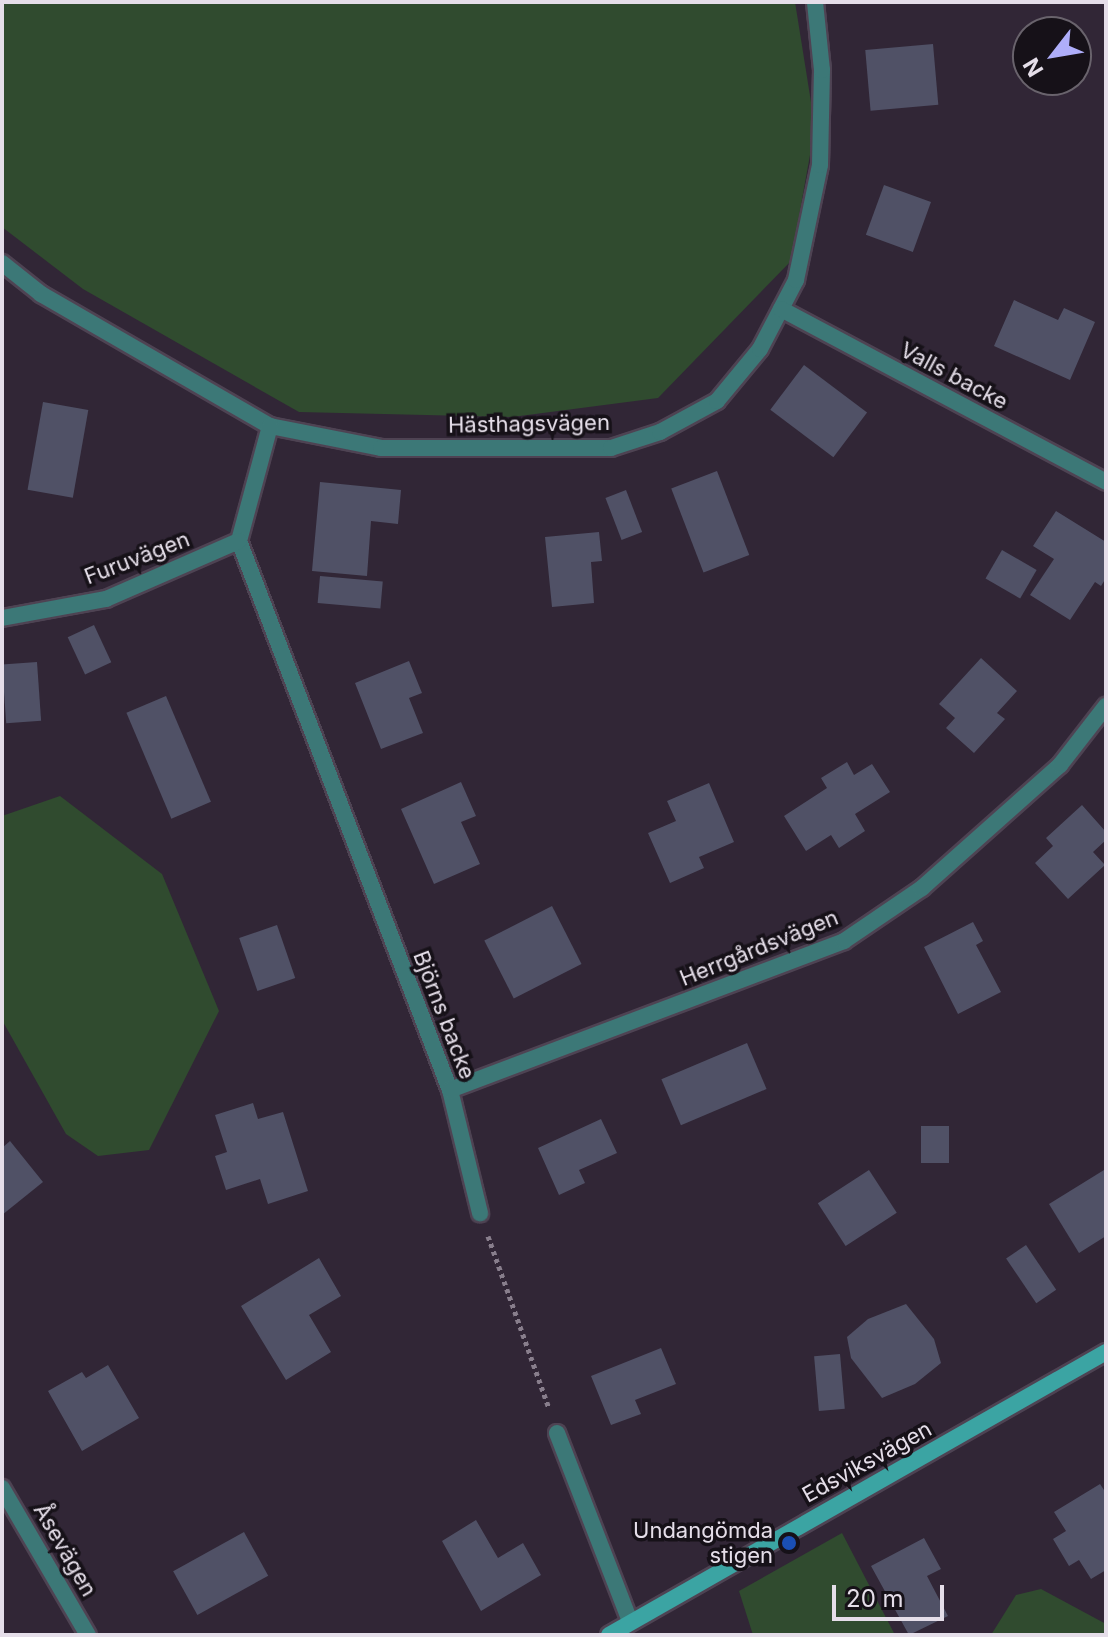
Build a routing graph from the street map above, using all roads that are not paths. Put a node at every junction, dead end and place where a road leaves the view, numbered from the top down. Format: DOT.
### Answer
graph roads {
  1 [pos="815,2"];
  2 [pos="2,263"];
  3 [pos="781,309"];
  4 [pos="270,426"];
  5 [pos="1106,482"];
  6 [pos="239,541"];
  7 [pos="2,618"];
  8 [pos="1106,706"];
  9 [pos="450,1090"];
  10 [pos="480,1213"];
  11 [pos="1106,1352"];
  12 [pos="557,1433"];
  13 [pos="2,1488"];
  14 [pos="630,1621"];
  15 [pos="88,1635"];
  16 [pos="609,1635"];
  1 -- 3 [label="street, Hästhagsvägen"];
  2 -- 4 [label="street, Hästhagsvägen"];
  3 -- 4 [label="street, Hästhagsvägen"];
  3 -- 5 [label="street, Valls backe"];
  4 -- 6 [label="street"];
  6 -- 7 [label="street, Furuvägen"];
  6 -- 9 [label="street, Björns backe"];
  8 -- 9 [label="street, Herrgårdsvägen"];
  9 -- 10 [label="street, Björns backe"];
  11 -- 14 [label="street, Edsviksvägen"];
  12 -- 14 [label="street"];
  13 -- 15 [label="street, Åsevägen"];
  14 -- 16 [label="street, Edsviksvägen"];
}
